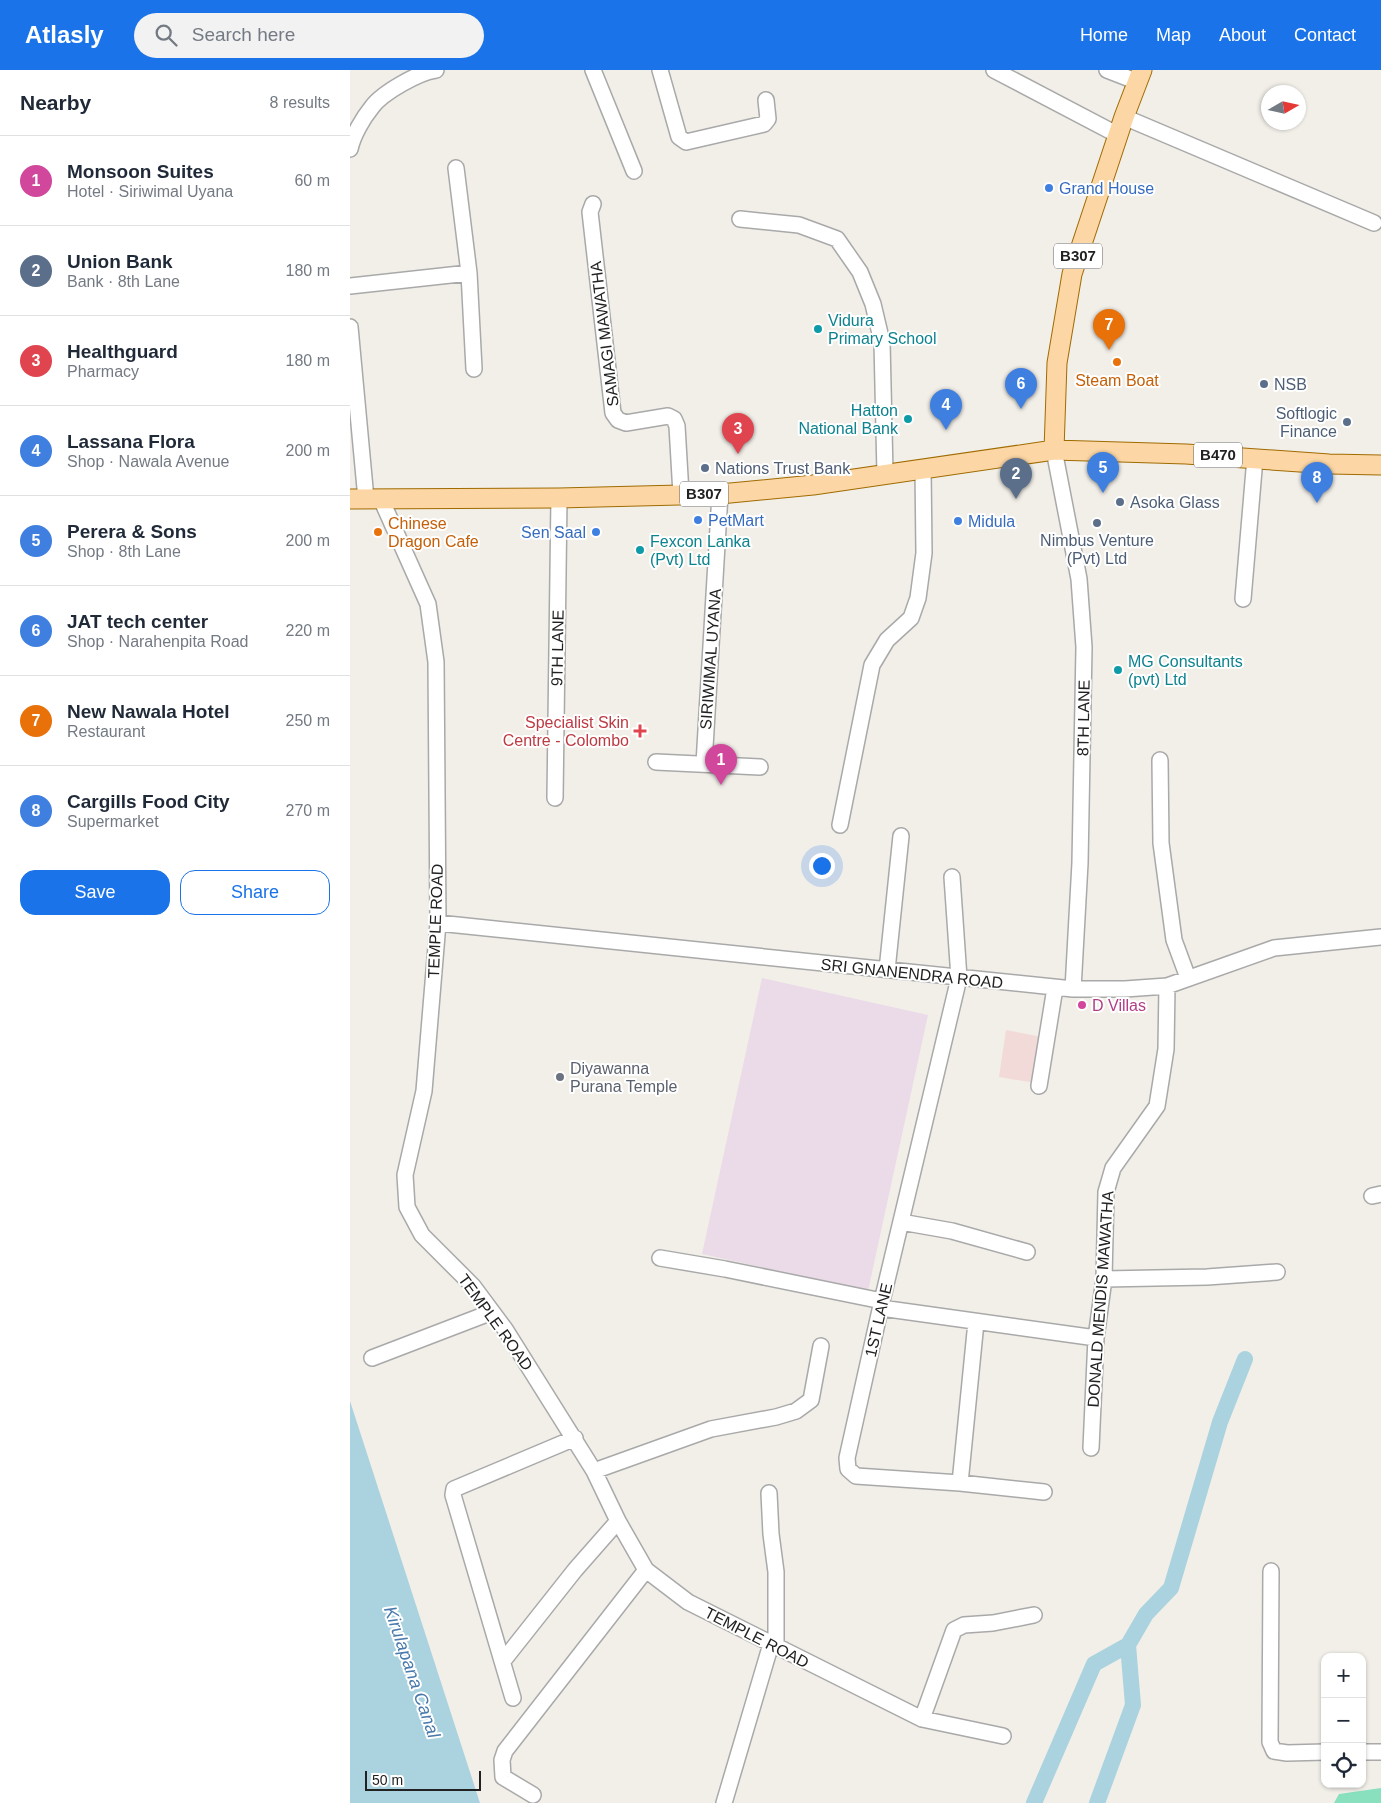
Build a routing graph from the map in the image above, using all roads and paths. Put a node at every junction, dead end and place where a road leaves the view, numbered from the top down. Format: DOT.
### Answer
graph roads {
  1 [pos="436,70"];
  2 [pos="594,70"];
  3 [pos="660,70"];
  4 [pos="994,70"];
  5 [pos="1107,70"];
  6 [pos="1140,76"];
  7 [pos="766,100"];
  8 [pos="1124,117"];
  9 [pos="1118,136"];
  10 [pos="350,149"];
  11 [pos="456,168"];
  12 [pos="634,171"];
  13 [pos="592,204"];
  14 [pos="740,219"];
  15 [pos="1374,223"];
  16 [pos="469,274"];
  17 [pos="350,286"];
  18 [pos="350,327"];
  19 [pos="474,369"];
  20 [pos="1054,450"];
  21 [pos="1255,458"];
  22 [pos="1381,465"];
  23 [pos="922,469"];
  24 [pos="885,474"];
  25 [pos="681,494"];
  26 [pos="720,494"];
  27 [pos="559,498"];
  28 [pos="366,499"];
  29 [pos="1243,599"];
  30 [pos="1160,760"];
  31 [pos="656,762"];
  32 [pos="704,764"];
  33 [pos="760,767"];
  34 [pos="555,798"];
  35 [pos="840,825"];
  36 [pos="900,836"];
  37 [pos="952,877"];
  38 [pos="438,923"];
  39 [pos="1381,937"];
  40 [pos="886,970"];
  41 [pos="959,978"];
  42 [pos="1188,978"];
  43 [pos="1167,986"];
  44 [pos="1055,988"];
  45 [pos="1073,989"];
  46 [pos="1039,1086"];
  47 [pos="901,1222"];
  48 [pos="1027,1252"];
  49 [pos="660,1258"];
  50 [pos="1277,1272"];
  51 [pos="1104,1279"];
  52 [pos="881,1304"];
  53 [pos="492,1312"];
  54 [pos="976,1322"];
  55 [pos="1096,1338"];
  56 [pos="821,1346"];
  57 [pos="372,1358"];
  58 [pos="575,1438"];
  59 [pos="1091,1448"];
  60 [pos="594,1471"];
  61 [pos="960,1483"];
  62 [pos="1044,1492"];
  63 [pos="769,1494"];
  64 [pos="618,1521"];
  65 [pos="646,1570"];
  66 [pos="1271,1572"];
  67 [pos="1034,1615"];
  68 [pos="773,1645"];
  69 [pos="504,1661"];
  70 [pos="513,1698"];
  71 [pos="922,1720"];
  72 [pos="1003,1736"];
  73 [pos="1321,1752"];
  74 [pos="1366,1752"];
  75 [pos="1381,1752"];
  76 [pos="533,1795"];
  77 [pos="724,1803"];
  1 -- 10 [label="street"];
  2 -- 12 [label="street"];
  3 -- 7 [label="street"];
  4 -- 9 [label="street"];
  5 -- 6 [label="street"];
  6 -- 8 [label="main road, B307"];
  8 -- 9 [label="main road, B307"];
  8 -- 15 [label="street"];
  9 -- 20 [label="main road, B307"];
  11 -- 16 [label="street"];
  13 -- 25 [label="street, SAMAGI MAWATHA"];
  14 -- 24 [label="street"];
  16 -- 17 [label="street"];
  16 -- 19 [label="street"];
  18 -- 28 [label="street, TEMPLE ROAD"];
  20 -- 21 [label="main road, B470"];
  20 -- 23 [label="main road, B307"];
  20 -- 45 [label="street, 8TH LANE"];
  21 -- 22 [label="main road, B470"];
  21 -- 29 [label="street"];
  23 -- 24 [label="main road, B307"];
  23 -- 35 [label="street"];
  24 -- 26 [label="main road, B307"];
  25 -- 26 [label="main road, B307"];
  25 -- 27 [label="main road, B307"];
  26 -- 32 [label="street, SIRIWIMAL UYANA"];
  27 -- 28 [label="main road, B307"];
  27 -- 34 [label="street, 9TH LANE"];
  28 -- 38 [label="street, TEMPLE ROAD"];
  30 -- 42 [label="street"];
  31 -- 32 [label="street"];
  32 -- 33 [label="street"];
  36 -- 40 [label="street"];
  37 -- 41 [label="street, 1ST LANE"];
  38 -- 40 [label="street, SRI GNANENDRA ROAD"];
  38 -- 53 [label="street, TEMPLE ROAD"];
  39 -- 42 [label="street, SRI GNANENDRA ROAD"];
  40 -- 41 [label="street, SRI GNANENDRA ROAD"];
  41 -- 44 [label="street, SRI GNANENDRA ROAD"];
  41 -- 47 [label="street, 1ST LANE"];
  42 -- 43 [label="street, SRI GNANENDRA ROAD"];
  43 -- 45 [label="street, SRI GNANENDRA ROAD"];
  43 -- 51 [label="street, DONALD MENDIS MAWATHA"];
  44 -- 45 [label="street, SRI GNANENDRA ROAD"];
  44 -- 46 [label="street"];
  47 -- 48 [label="street"];
  47 -- 52 [label="street, 1ST LANE"];
  49 -- 52 [label="street"];
  50 -- 51 [label="street"];
  51 -- 55 [label="street, DONALD MENDIS MAWATHA"];
  52 -- 54 [label="street"];
  52 -- 61 [label="street, 1ST LANE"];
  53 -- 57 [label="street"];
  53 -- 58 [label="street, TEMPLE ROAD"];
  54 -- 55 [label="street"];
  54 -- 61 [label="street"];
  55 -- 59 [label="street, DONALD MENDIS MAWATHA"];
  56 -- 60 [label="street"];
  58 -- 60 [label="street, TEMPLE ROAD"];
  58 -- 69 [label="street"];
  60 -- 64 [label="street, TEMPLE ROAD"];
  61 -- 62 [label="street, 1ST LANE"];
  63 -- 68 [label="street"];
  64 -- 65 [label="street, TEMPLE ROAD"];
  64 -- 69 [label="street"];
  65 -- 68 [label="street, TEMPLE ROAD"];
  65 -- 76 [label="street"];
  66 -- 73 [label="street"];
  67 -- 71 [label="street"];
  68 -- 71 [label="street, TEMPLE ROAD"];
  68 -- 77 [label="street"];
  69 -- 70 [label="street"];
  71 -- 72 [label="street, TEMPLE ROAD"];
  74 -- 75 [label="street"];
}
